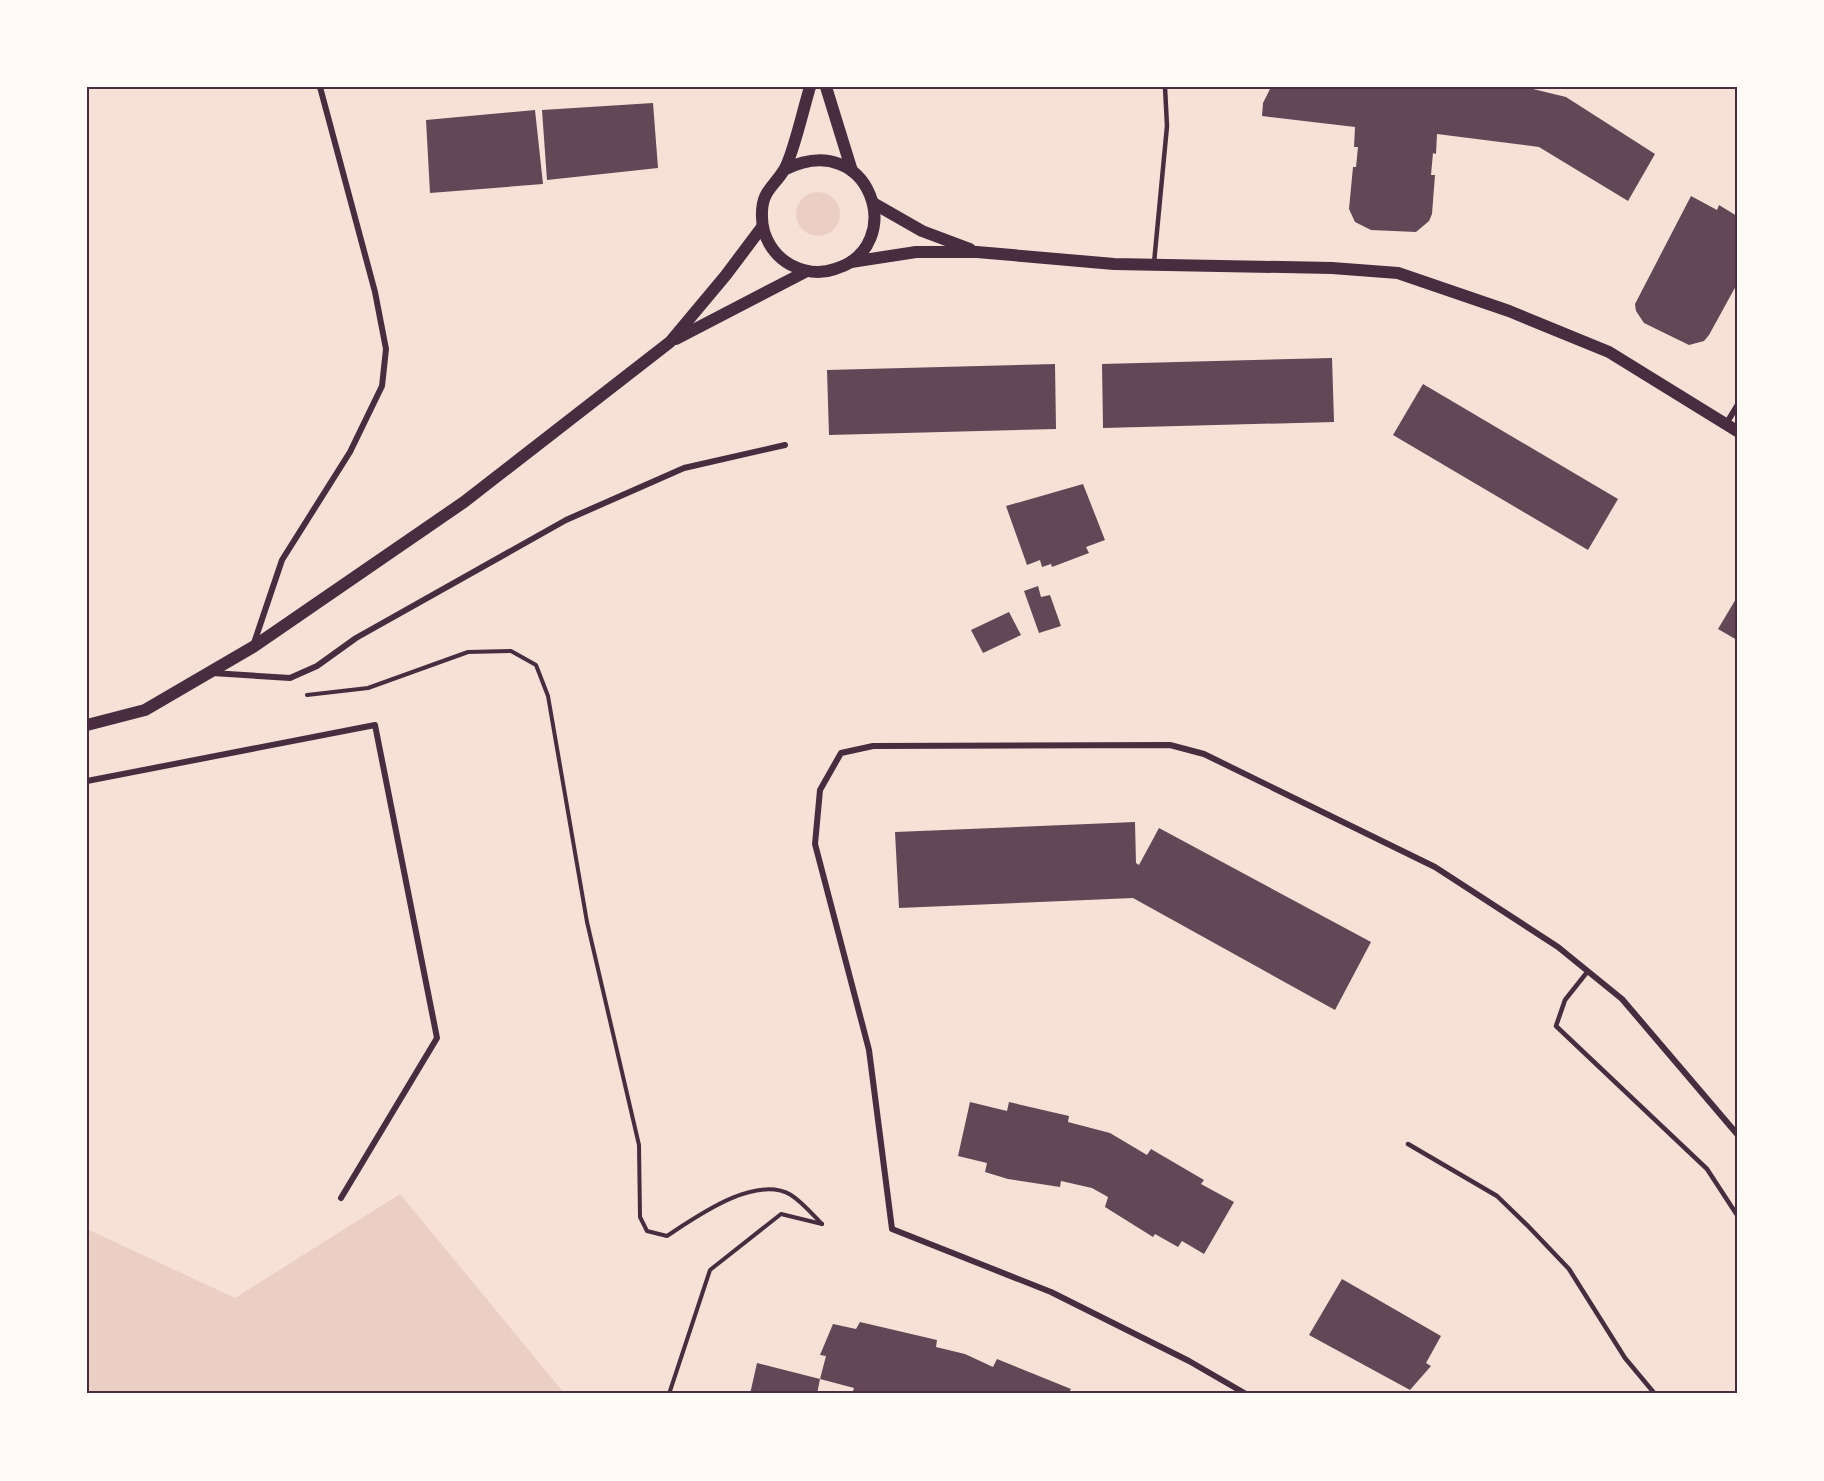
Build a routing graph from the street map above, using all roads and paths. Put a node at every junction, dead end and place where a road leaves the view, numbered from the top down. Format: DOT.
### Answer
graph roads {
  1 [pos="320,87"];
  2 [pos="810,87"];
  3 [pos="826,87"];
  4 [pos="1166,87"];
  5 [pos="784,170"];
  6 [pos="852,171"];
  7 [pos="873,203"];
  8 [pos="762,227"];
  9 [pos="977,252"];
  10 [pos="851,262"];
  11 [pos="1153,265"];
  12 [pos="807,271"];
  13 [pos="670,342"];
  14 [pos="1737,406"];
  15 [pos="1725,424"];
  16 [pos="1737,431"];
  17 [pos="785,444"];
  18 [pos="253,647"];
  19 [pos="208,673"];
  20 [pos="290,678"];
  21 [pos="87,725"];
  22 [pos="87,781"];
  23 [pos="1588,971"];
  24 [pos="1737,1134"];
  25 [pos="1408,1144"];
  26 [pos="341,1198"];
  27 [pos="1737,1215"];
  28 [pos="669,1394"];
  29 [pos="1246,1394"];
  30 [pos="1655,1394"];
  1 -- 18 [label="street"];
  2 -- 5 [label="main road"];
  3 -- 6 [label="main road"];
  4 -- 11 [label="lane"];
  5 -- 6 [label="main road"];
  5 -- 8 [label="main road"];
  6 -- 7 [label="main road"];
  7 -- 9 [label="main road"];
  7 -- 10 [label="main road"];
  8 -- 12 [label="main road"];
  8 -- 13 [label="main road"];
  9 -- 10 [label="main road"];
  9 -- 11 [label="main road"];
  10 -- 12 [label="main road"];
  11 -- 15 [label="main road"];
  12 -- 13 [label="main road"];
  13 -- 18 [label="main road"];
  14 -- 15 [label="street"];
  15 -- 16 [label="main road"];
  17 -- 20 [label="street"];
  18 -- 19 [label="main road"];
  19 -- 20 [label="street"];
  19 -- 21 [label="main road"];
  20 -- 28 [label="path"];
  22 -- 26 [label="street"];
  23 -- 24 [label="street"];
  23 -- 27 [label="lane"];
  23 -- 29 [label="street"];
  25 -- 30 [label="lane"];
}
